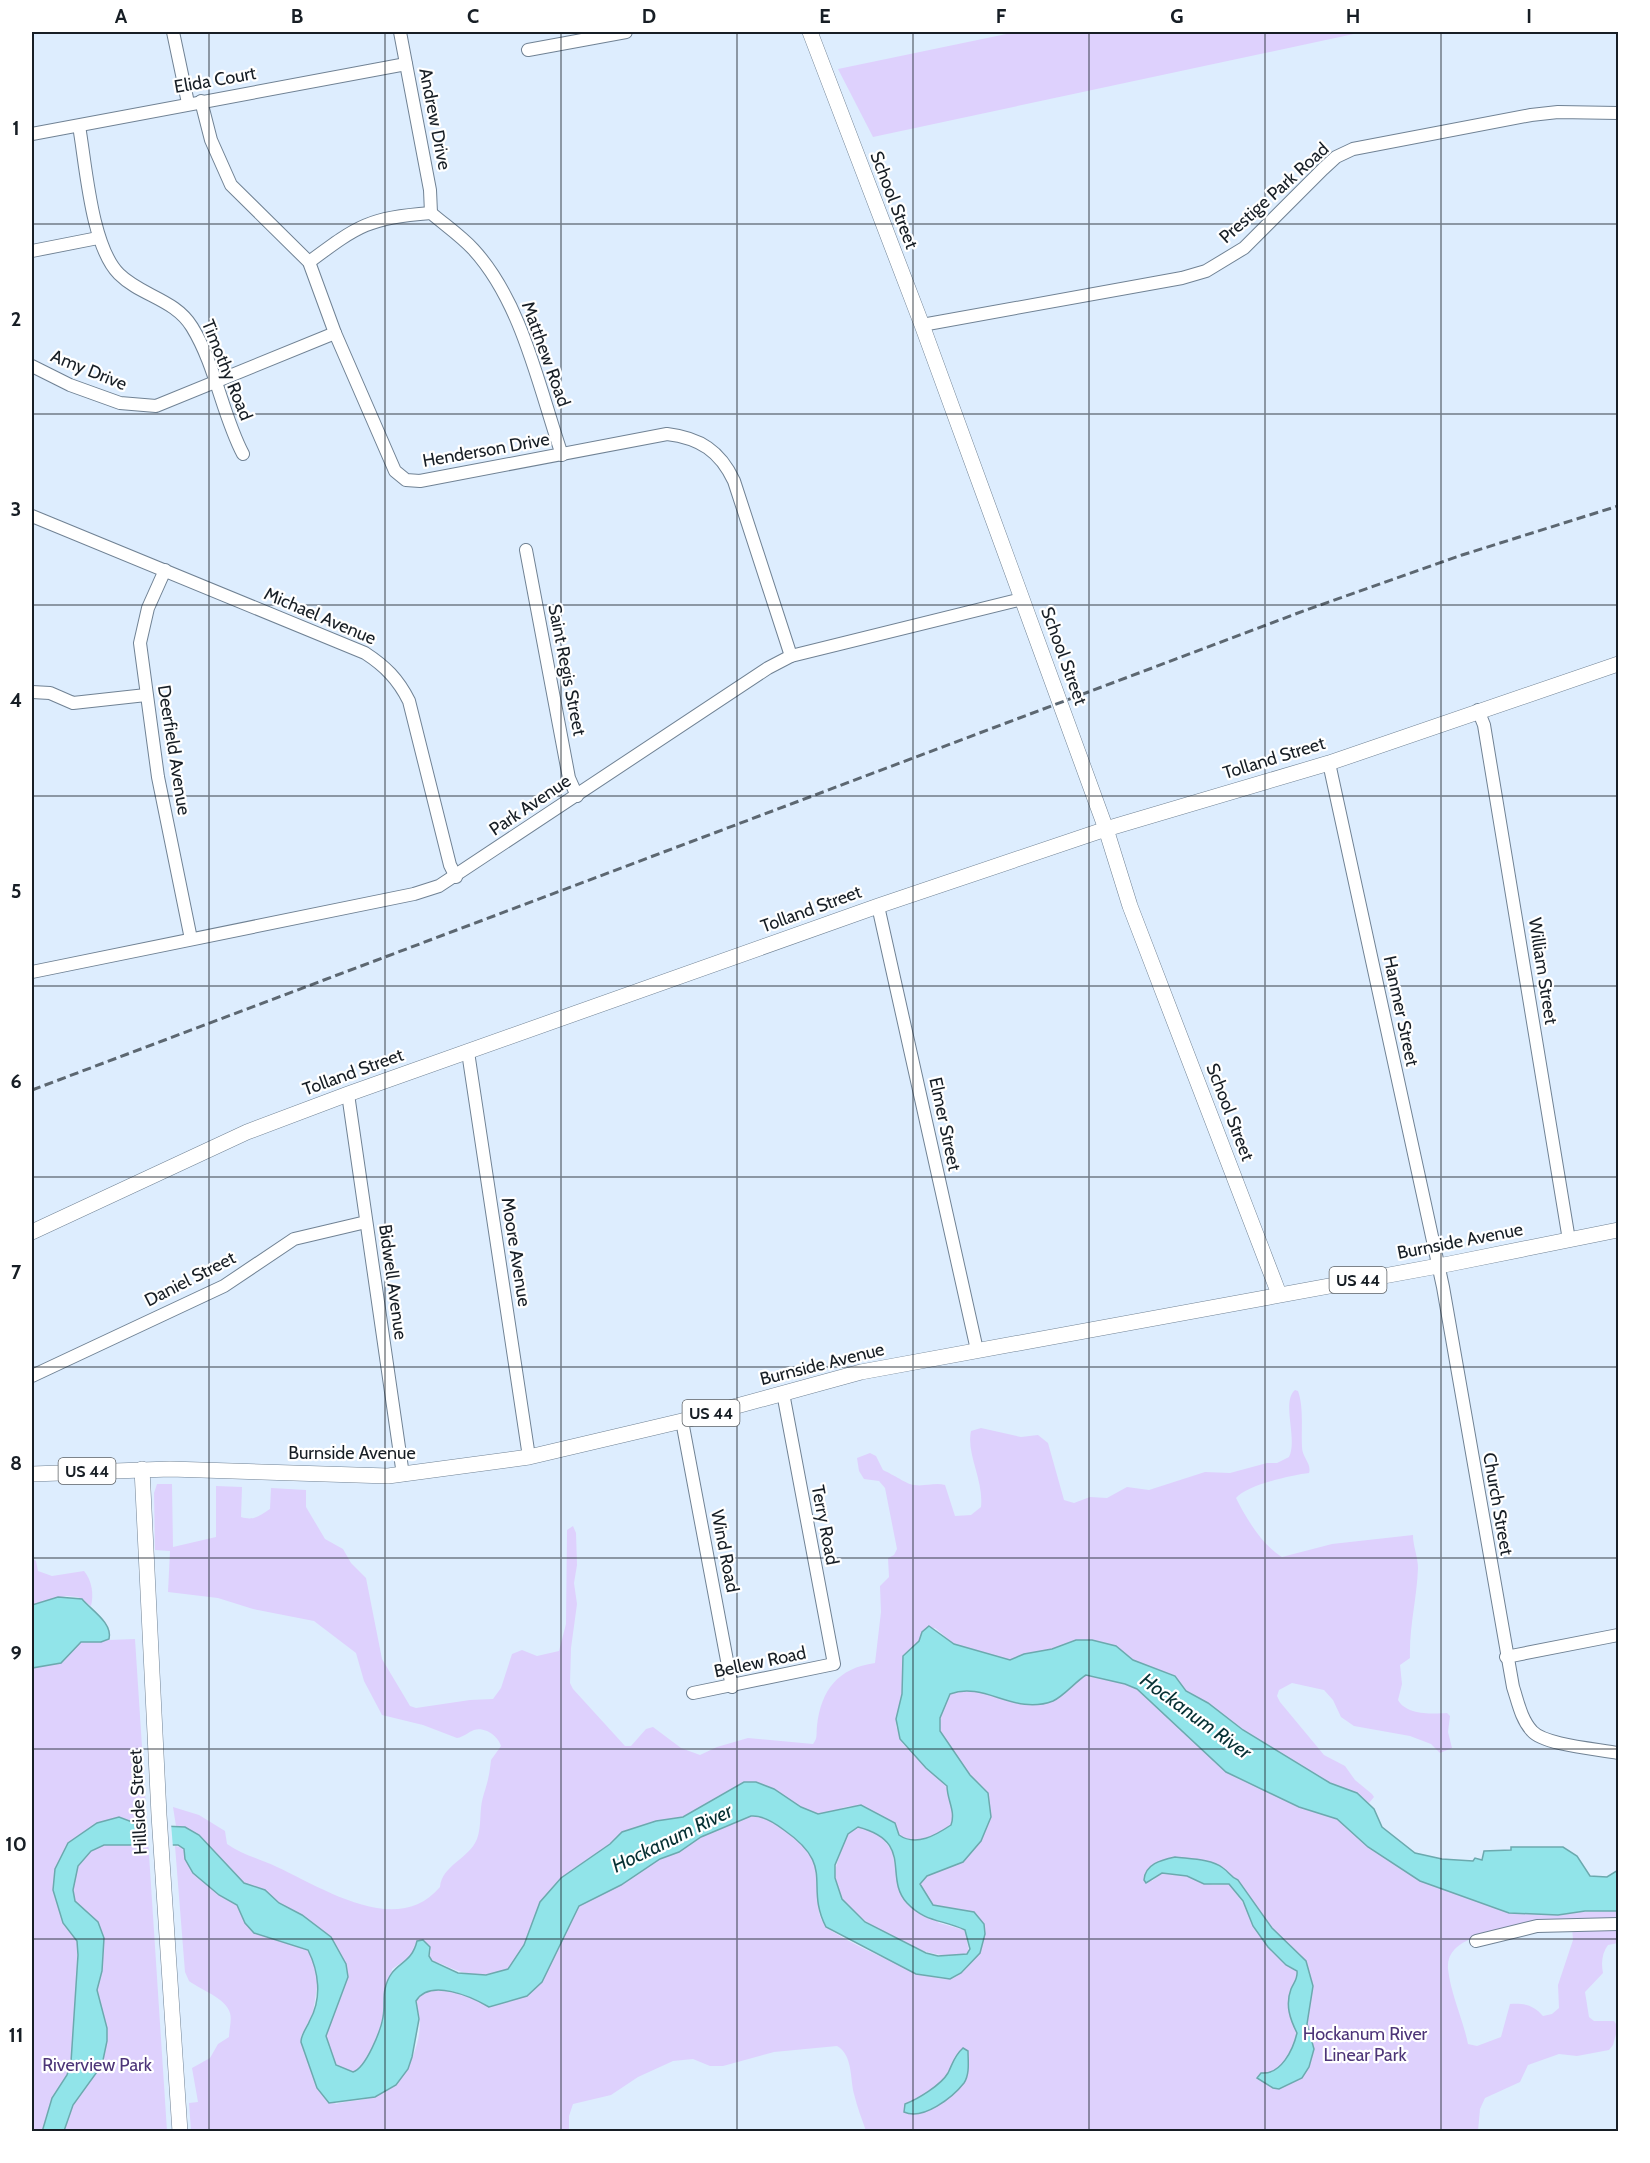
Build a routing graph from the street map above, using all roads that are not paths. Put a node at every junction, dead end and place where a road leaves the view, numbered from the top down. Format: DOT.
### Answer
graph roads {
  1 [pos="173,32"];
  2 [pos="400,32"];
  3 [pos="626,32"];
  4 [pos="810,32"];
  5 [pos="528,50"];
  6 [pos="406,64"];
  7 [pos="201,101"];
  8 [pos="188,103"];
  9 [pos="1618,113"];
  10 [pos="79,126"];
  11 [pos="32,134"];
  12 [pos="431,213"];
  13 [pos="98,238"];
  14 [pos="32,251"];
  15 [pos="309,262"];
  16 [pos="922,325"];
  17 [pos="335,333"];
  18 [pos="32,366"];
  19 [pos="216,383"];
  20 [pos="243,454"];
  21 [pos="562,455"];
  22 [pos="32,516"];
  23 [pos="526,550"];
  24 [pos="165,570"];
  25 [pos="1022,599"];
  26 [pos="791,656"];
  27 [pos="1618,664"];
  28 [pos="32,692"];
  29 [pos="146,694"];
  30 [pos="1478,710"];
  31 [pos="1329,763"];
  32 [pos="577,796"];
  33 [pos="1106,829"];
  34 [pos="456,877"];
  35 [pos="878,906"];
  36 [pos="191,939"];
  37 [pos="32,972"];
  38 [pos="468,1052"];
  39 [pos="348,1094"];
  40 [pos="366,1222"];
  41 [pos="1618,1230"];
  42 [pos="32,1232"];
  43 [pos="1569,1240"];
  44 [pos="1437,1266"];
  45 [pos="1279,1294"];
  46 [pos="977,1350"];
  47 [pos="32,1376"];
  48 [pos="783,1393"];
  49 [pos="682,1422"];
  50 [pos="529,1457"];
  51 [pos="142,1469"];
  52 [pos="32,1474"];
  53 [pos="403,1475"];
  54 [pos="1618,1635"];
  55 [pos="1506,1657"];
  56 [pos="834,1664"];
  57 [pos="732,1687"];
  58 [pos="693,1694"];
  59 [pos="1618,1753"];
  60 [pos="1618,1924"];
  61 [pos="1476,1941"];
  62 [pos="180,2132"];
  1 -- 8 [label="street"];
  2 -- 6 [label="street, Andrew Drive"];
  3 -- 5 [label="street"];
  4 -- 16 [label="main road, School Street"];
  6 -- 7 [label="street, Elida Court"];
  6 -- 12 [label="street, Andrew Drive"];
  7 -- 8 [label="street, Elida Court"];
  7 -- 15 [label="street, Henderson Drive"];
  8 -- 10 [label="street, Elida Court"];
  9 -- 16 [label="street, Prestige Park Road"];
  10 -- 11 [label="street, Elida Court"];
  10 -- 13 [label="street, Timothy Road"];
  12 -- 15 [label="street"];
  12 -- 21 [label="street, Matthew Road"];
  13 -- 14 [label="street"];
  13 -- 19 [label="street, Timothy Road"];
  15 -- 17 [label="street, Henderson Drive"];
  16 -- 25 [label="main road, School Street"];
  17 -- 19 [label="street, Amy Drive"];
  17 -- 21 [label="street, Henderson Drive"];
  18 -- 19 [label="street, Amy Drive"];
  19 -- 20 [label="street, Timothy Road"];
  21 -- 26 [label="street, Henderson Drive"];
  22 -- 24 [label="street, Michael Avenue"];
  23 -- 32 [label="street, Saint Regis Street"];
  24 -- 29 [label="street, Deerfield Avenue"];
  24 -- 34 [label="street, Michael Avenue"];
  25 -- 26 [label="street, Park Avenue"];
  25 -- 33 [label="main road, School Street"];
  26 -- 32 [label="street, Park Avenue"];
  27 -- 30 [label="main road, Tolland Street"];
  28 -- 29 [label="street"];
  29 -- 36 [label="street, Deerfield Avenue"];
  30 -- 31 [label="main road, Tolland Street"];
  30 -- 43 [label="street, William Street"];
  31 -- 33 [label="main road, Tolland Street"];
  31 -- 44 [label="street, Hanmer Street"];
  32 -- 34 [label="street, Park Avenue"];
  33 -- 35 [label="main road, Tolland Street"];
  33 -- 45 [label="main road, School Street"];
  34 -- 36 [label="street, Park Avenue"];
  35 -- 38 [label="main road, Tolland Street"];
  35 -- 46 [label="street, Elmer Street"];
  36 -- 37 [label="street, Park Avenue"];
  38 -- 39 [label="main road, Tolland Street"];
  38 -- 50 [label="street, Moore Avenue"];
  39 -- 40 [label="street, Bidwell Avenue"];
  39 -- 42 [label="main road, Tolland Street"];
  40 -- 47 [label="street, Daniel Street"];
  40 -- 53 [label="street, Bidwell Avenue"];
  41 -- 43 [label="main road, Burnside Avenue / US 44"];
  43 -- 44 [label="main road, Burnside Avenue / US 44"];
  44 -- 45 [label="main road, Burnside Avenue / US 44"];
  44 -- 55 [label="street, Church Street"];
  45 -- 46 [label="main road, Burnside Avenue / US 44"];
  46 -- 48 [label="main road, Burnside Avenue / US 44"];
  48 -- 49 [label="main road, Burnside Avenue / US 44"];
  48 -- 56 [label="street, Terry Road"];
  49 -- 50 [label="main road, Burnside Avenue / US 44"];
  49 -- 57 [label="street, Wind Road"];
  50 -- 53 [label="main road, Burnside Avenue / US 44"];
  51 -- 52 [label="main road, Burnside Avenue / US 44"];
  51 -- 53 [label="main road, Burnside Avenue / US 44"];
  51 -- 62 [label="main road, Hillside Street"];
  54 -- 55 [label="street"];
  55 -- 59 [label="street, Church Street"];
  56 -- 57 [label="street, Bellew Road"];
  57 -- 58 [label="street, Bellew Road"];
  60 -- 61 [label="street"];
}
